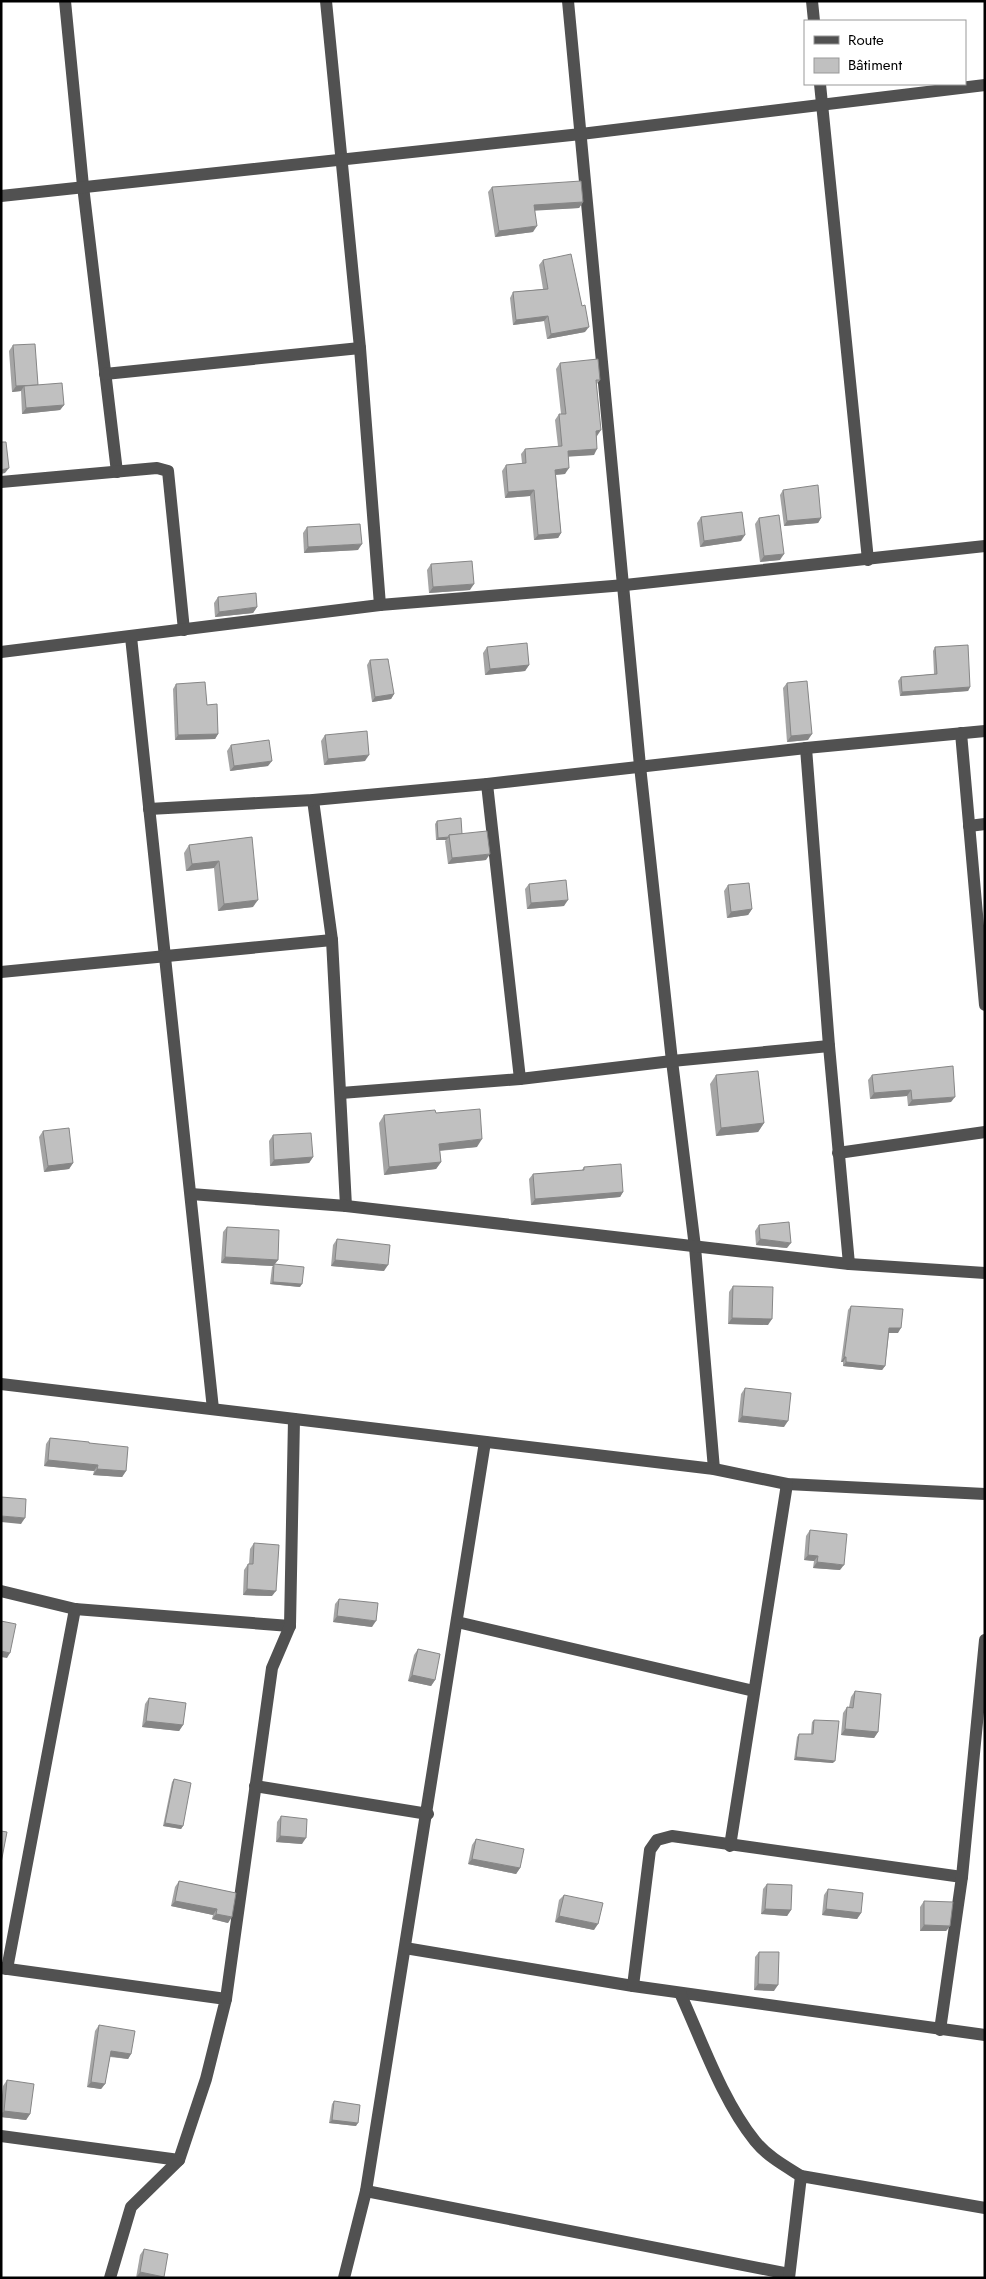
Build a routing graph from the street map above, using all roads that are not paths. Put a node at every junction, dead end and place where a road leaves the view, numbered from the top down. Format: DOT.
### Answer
graph roads {
  1 [pos="66,1"];
  2 [pos="326,1"];
  3 [pos="568,1"];
  4 [pos="812,1"];
  5 [pos="814,20"];
  6 [pos="820,85"];
  7 [pos="985,85"];
  8 [pos="822,104"];
  9 [pos="581,134"];
  10 [pos="343,160"];
  11 [pos="83,186"];
  12 [pos="1,196"];
  13 [pos="360,348"];
  14 [pos="105,374"];
  15 [pos="117,472"];
  16 [pos="1,482"];
  17 [pos="985,546"];
  18 [pos="868,560"];
  19 [pos="625,585"];
  20 [pos="380,605"];
  21 [pos="184,630"];
  22 [pos="131,637"];
  23 [pos="1,652"];
  24 [pos="985,731"];
  25 [pos="961,734"];
  26 [pos="806,748"];
  27 [pos="640,766"];
  28 [pos="486,784"];
  29 [pos="313,800"];
  30 [pos="149,810"];
  31 [pos="985,824"];
  32 [pos="969,826"];
  33 [pos="332,940"];
  34 [pos="165,956"];
  35 [pos="1,972"];
  36 [pos="985,1005"];
  37 [pos="829,1046"];
  38 [pos="672,1061"];
  39 [pos="520,1079"];
  40 [pos="341,1093"];
  41 [pos="985,1132"];
  42 [pos="838,1153"];
  43 [pos="190,1194"];
  44 [pos="346,1206"];
  45 [pos="695,1247"];
  46 [pos="849,1264"];
  47 [pos="985,1273"];
  48 [pos="1,1384"];
  49 [pos="212,1409"];
  50 [pos="294,1419"];
  51 [pos="485,1442"];
  52 [pos="714,1469"];
  53 [pos="787,1484"];
  54 [pos="985,1494"];
  55 [pos="1,1591"];
  56 [pos="75,1609"];
  57 [pos="457,1622"];
  58 [pos="290,1626"];
  59 [pos="985,1640"];
  60 [pos="983,1675"];
  61 [pos="754,1691"];
  62 [pos="256,1786"];
  63 [pos="428,1814"];
  64 [pos="730,1846"];
  65 [pos="962,1877"];
  66 [pos="405,1948"];
  67 [pos="4,1968"];
  68 [pos="633,1986"];
  69 [pos="680,1992"];
  70 [pos="226,1999"];
  71 [pos="940,2030"];
  72 [pos="985,2035"];
  73 [pos="1,2136"];
  74 [pos="179,2160"];
  75 [pos="801,2176"];
  76 [pos="366,2191"];
  77 [pos="985,2208"];
  78 [pos="789,2276"];
  79 [pos="110,2278"];
  80 [pos="344,2278"];
  1 -- 11 [label="street"];
  2 -- 10 [label="street"];
  3 -- 9 [label="street"];
  4 -- 5 [label="street"];
  6 -- 8 [label="street"];
  7 -- 8 [label="street"];
  8 -- 9 [label="street"];
  8 -- 18 [label="street"];
  9 -- 10 [label="street"];
  9 -- 19 [label="street"];
  10 -- 11 [label="street"];
  10 -- 13 [label="street"];
  11 -- 12 [label="street"];
  11 -- 14 [label="street"];
  13 -- 14 [label="street"];
  13 -- 20 [label="street"];
  14 -- 15 [label="street"];
  15 -- 16 [label="street"];
  15 -- 21 [label="street"];
  17 -- 18 [label="street"];
  18 -- 19 [label="street"];
  19 -- 20 [label="street"];
  19 -- 27 [label="street"];
  20 -- 21 [label="street"];
  21 -- 22 [label="street"];
  22 -- 23 [label="street"];
  22 -- 30 [label="street"];
  24 -- 25 [label="street"];
  25 -- 26 [label="street"];
  25 -- 32 [label="street"];
  26 -- 27 [label="street"];
  26 -- 37 [label="street"];
  27 -- 28 [label="street"];
  27 -- 38 [label="street"];
  28 -- 29 [label="street"];
  28 -- 39 [label="street"];
  29 -- 30 [label="street"];
  29 -- 33 [label="street"];
  30 -- 34 [label="street"];
  31 -- 32 [label="street"];
  32 -- 36 [label="street"];
  33 -- 34 [label="street"];
  33 -- 40 [label="street"];
  34 -- 35 [label="street"];
  34 -- 43 [label="street"];
  37 -- 38 [label="street"];
  37 -- 42 [label="street"];
  38 -- 39 [label="street"];
  38 -- 45 [label="street"];
  39 -- 40 [label="street"];
  40 -- 44 [label="street"];
  41 -- 42 [label="street"];
  42 -- 46 [label="street"];
  43 -- 44 [label="street"];
  43 -- 49 [label="street"];
  44 -- 45 [label="street"];
  45 -- 46 [label="street"];
  45 -- 52 [label="street"];
  46 -- 47 [label="street"];
  48 -- 49 [label="street"];
  49 -- 50 [label="street"];
  50 -- 51 [label="street"];
  50 -- 58 [label="street"];
  51 -- 52 [label="street"];
  51 -- 57 [label="street"];
  52 -- 53 [label="street"];
  53 -- 54 [label="street"];
  53 -- 61 [label="street"];
  55 -- 56 [label="street"];
  56 -- 58 [label="street"];
  56 -- 67 [label="street"];
  57 -- 61 [label="street"];
  57 -- 63 [label="street"];
  58 -- 62 [label="street"];
  59 -- 60 [label="street"];
  60 -- 65 [label="street"];
  61 -- 64 [label="street"];
  62 -- 63 [label="street"];
  62 -- 70 [label="street"];
  63 -- 66 [label="street"];
  64 -- 65 [label="street"];
  64 -- 68 [label="street"];
  65 -- 71 [label="street"];
  66 -- 68 [label="street"];
  66 -- 76 [label="street"];
  67 -- 70 [label="street"];
  68 -- 69 [label="street"];
  69 -- 71 [label="street"];
  69 -- 75 [label="street"];
  70 -- 74 [label="street"];
  71 -- 72 [label="street"];
  73 -- 74 [label="street"];
  74 -- 79 [label="street"];
  75 -- 77 [label="street"];
  75 -- 78 [label="street"];
  76 -- 78 [label="street"];
  76 -- 80 [label="street"];
}
